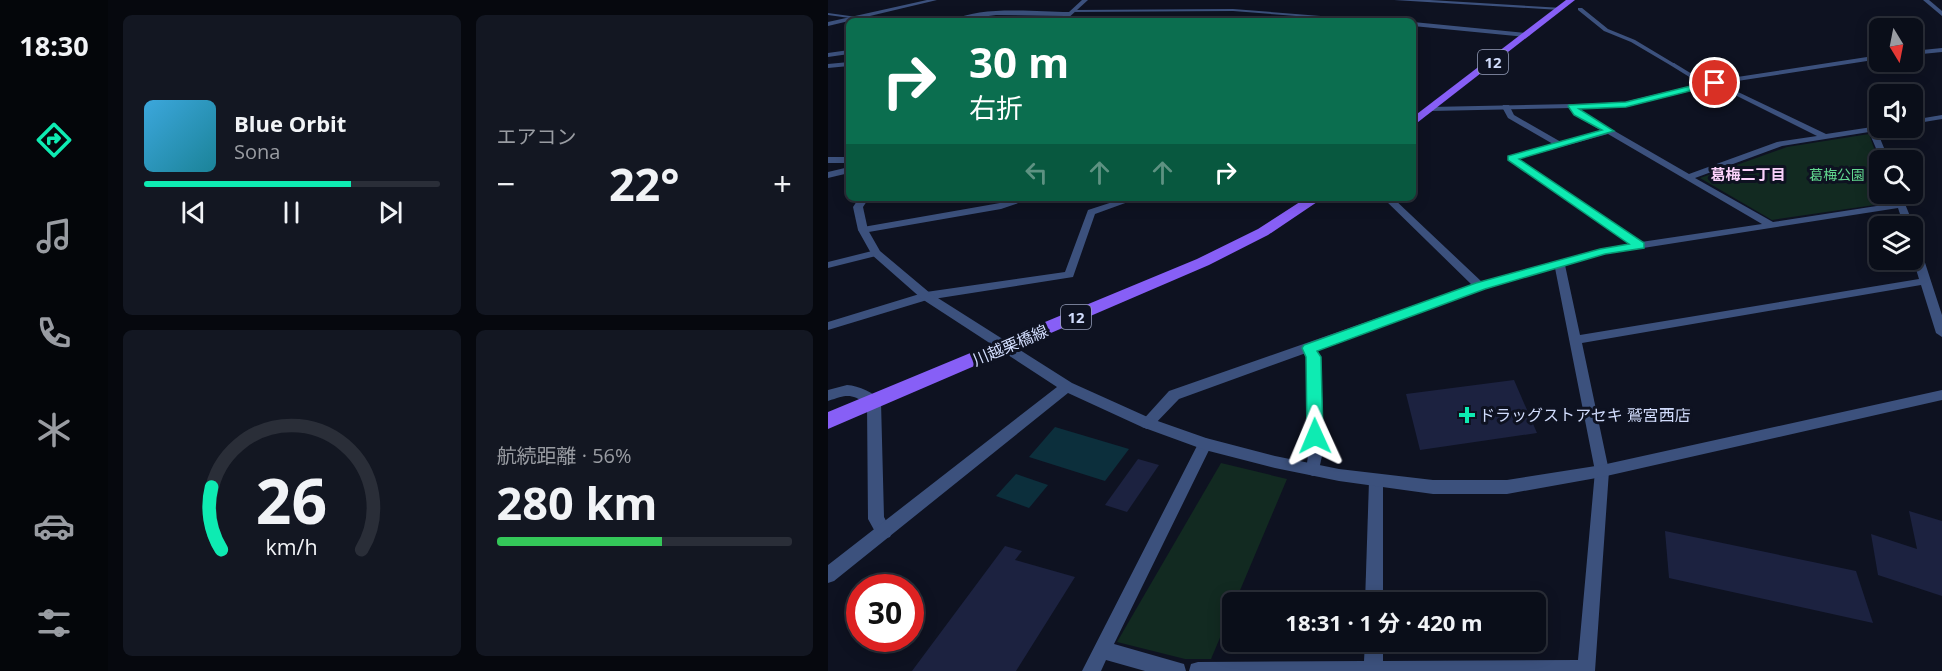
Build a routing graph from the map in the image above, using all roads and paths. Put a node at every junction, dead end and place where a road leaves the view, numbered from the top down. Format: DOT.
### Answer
graph roads {
  1 [pos="934,0"];
  2 [pos="1085,0"];
  3 [pos="1396,0"];
  4 [pos="1571,0"];
  5 [pos="1926,0"];
  6 [pos="1560,8"];
  7 [pos="1580,9"];
  8 [pos="1072,12"];
  9 [pos="828,14"];
  10 [pos="1942,14"];
  11 [pos="857,18"];
  12 [pos="962,18"];
  13 [pos="1066,18"];
  14 [pos="1341,18"];
  15 [pos="846,20"];
  16 [pos="828,24"];
  17 [pos="1416,24"];
  18 [pos="1527,35"];
  19 [pos="846,52"];
  20 [pos="1940,52"];
  21 [pos="1923,53"];
  22 [pos="828,55"];
  23 [pos="1869,59"];
  24 [pos="846,64"];
  25 [pos="1672,64"];
  26 [pos="828,66"];
  27 [pos="1715,83"];
  28 [pos="1706,85"];
  29 [pos="1572,106"];
  30 [pos="1506,107"];
  31 [pos="1430,109"];
  32 [pos="1942,117"];
  33 [pos="1416,119"];
  34 [pos="1923,120"];
  35 [pos="1869,129"];
  36 [pos="1610,131"];
  37 [pos="1822,135"];
  38 [pos="1560,145"];
  39 [pos="828,160"];
  40 [pos="846,160"];
  41 [pos="846,171"];
  42 [pos="828,175"];
  43 [pos="1689,177"];
  44 [pos="862,201"];
  45 [pos="1018,201"];
  46 [pos="1125,201"];
  47 [pos="1311,201"];
  48 [pos="1391,201"];
  49 [pos="1902,205"];
  50 [pos="1906,216"];
  51 [pos="1772,225"];
  52 [pos="863,230"];
  53 [pos="1640,246"];
  54 [pos="876,253"];
  55 [pos="1559,263"];
  56 [pos="828,265"];
  57 [pos="1922,270"];
  58 [pos="1926,281"];
  59 [pos="1480,286"];
  60 [pos="926,296"];
  61 [pos="828,326"];
  62 [pos="1942,333"];
  63 [pos="1575,340"];
  64 [pos="1004,348"];
  65 [pos="1309,348"];
  66 [pos="1067,387"];
  67 [pos="1942,395"];
  68 [pos="828,396"];
  69 [pos="874,402"];
  70 [pos="828,421"];
  71 [pos="1147,423"];
  72 [pos="1205,444"];
  73 [pos="1313,470"];
  74 [pos="1602,471"];
  75 [pos="1376,480"];
  76 [pos="884,532"];
  77 [pos="828,575"];
  78 [pos="1374,592"];
  79 [pos="1104,650"];
  80 [pos="1374,652"];
  81 [pos="1373,669"];
  82 [pos="1451,670"];
  83 [pos="1586,670"];
  84 [pos="1091,671"];
  85 [pos="1177,671"];
  86 [pos="1198,671"];
  1 -- 11 [label="street"];
  2 -- 8 [label="street"];
  3 -- 6 [label="street"];
  4 -- 6 [label="main road, 12"];
  5 -- 10 [label="street"];
  6 -- 18 [label="main road, 12"];
  7 -- 25 [label="lane"];
  8 -- 12 [label="street"];
  8 -- 13 [label="street"];
  8 -- 14 [label="lane"];
  9 -- 11 [label="lane"];
  15 -- 16 [label="street"];
  17 -- 18 [label="lane"];
  18 -- 31 [label="main road, 12"];
  19 -- 22 [label="street"];
  20 -- 21 [label="street"];
  23 -- 27 [label="street"];
  24 -- 26 [label="street"];
  25 -- 28 [label="street"];
  27 -- 28 [label="street"];
  27 -- 37 [label="street"];
  28 -- 29 [label="street"];
  29 -- 30 [label="street"];
  29 -- 36 [label="street"];
  30 -- 31 [label="street"];
  30 -- 38 [label="street"];
  31 -- 33 [label="main road, 12"];
  32 -- 34 [label="street"];
  35 -- 37 [label="street"];
  36 -- 38 [label="street"];
  36 -- 43 [label="street"];
  37 -- 43 [label="street"];
  38 -- 53 [label="street"];
  39 -- 40 [label="street"];
  41 -- 42 [label="street"];
  43 -- 51 [label="street"];
  44 -- 52 [label="street"];
  45 -- 52 [label="street"];
  46 -- 60 [label="street"];
  47 -- 64 [label="main road, 川越栗橋線 / 12"];
  48 -- 59 [label="street"];
  49 -- 50 [label="street"];
  49 -- 51 [label="street"];
  51 -- 53 [label="street"];
  52 -- 54 [label="street"];
  53 -- 55 [label="street"];
  54 -- 56 [label="street"];
  54 -- 60 [label="street"];
  55 -- 59 [label="street"];
  55 -- 63 [label="street"];
  57 -- 58 [label="street"];
  58 -- 62 [label="street"];
  58 -- 63 [label="street"];
  59 -- 65 [label="street"];
  60 -- 61 [label="street"];
  60 -- 64 [label="street"];
  63 -- 74 [label="street"];
  64 -- 66 [label="street"];
  64 -- 69 [label="main road, 川越栗橋線 / 12"];
  65 -- 71 [label="street"];
  65 -- 73 [label="street"];
  66 -- 71 [label="street"];
  66 -- 76 [label="street"];
  67 -- 74 [label="street"];
  68 -- 69 [label="street"];
  69 -- 70 [label="main road, 川越栗橋線 / 12"];
  69 -- 76 [label="street"];
  71 -- 72 [label="street"];
  72 -- 73 [label="street"];
  72 -- 79 [label="street"];
  73 -- 75 [label="street"];
  74 -- 75 [label="street"];
  74 -- 83 [label="street"];
  75 -- 78 [label="street"];
  76 -- 77 [label="street"];
  79 -- 84 [label="street"];
  79 -- 85 [label="street"];
  80 -- 81 [label="street"];
  81 -- 82 [label="street"];
  81 -- 86 [label="street"];
  82 -- 83 [label="street"];
}
